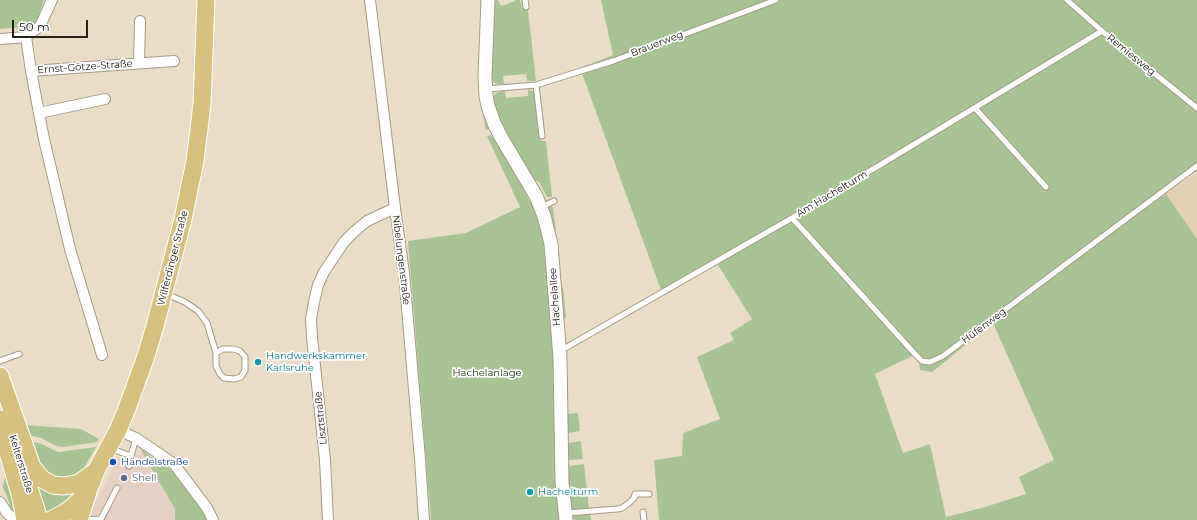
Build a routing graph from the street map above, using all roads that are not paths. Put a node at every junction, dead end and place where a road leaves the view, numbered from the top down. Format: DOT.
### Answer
graph roads {
  1 [pos="52,0"];
  2 [pos="206,0"];
  3 [pos="370,0"];
  4 [pos="488,0"];
  5 [pos="525,0"];
  6 [pos="776,0"];
  7 [pos="1067,0"];
  8 [pos="526,6"];
  9 [pos="140,21"];
  10 [pos="1102,31"];
  11 [pos="26,37"];
  12 [pos="0,40"];
  13 [pos="174,60"];
  14 [pos="139,63"];
  15 [pos="30,71"];
  16 [pos="536,85"];
  17 [pos="486,89"];
  18 [pos="105,99"];
  19 [pos="975,108"];
  20 [pos="1197,108"];
  21 [pos="39,113"];
  22 [pos="542,136"];
  23 [pos="1197,166"];
  24 [pos="1046,187"];
  25 [pos="554,201"];
  26 [pos="395,208"];
  27 [pos="542,209"];
  28 [pos="792,218"];
  29 [pos="165,294"];
  30 [pos="559,352"];
  31 [pos="216,353"];
  32 [pos="19,354"];
  33 [pos="102,355"];
  34 [pos="0,361"];
  35 [pos="0,376"];
  36 [pos="0,384"];
  37 [pos="0,419"];
  38 [pos="118,430"];
  39 [pos="136,438"];
  40 [pos="109,448"];
  41 [pos="131,456"];
  42 [pos="128,466"];
  43 [pos="93,478"];
  44 [pos="117,488"];
  45 [pos="649,494"];
  46 [pos="79,501"];
  47 [pos="0,502"];
  48 [pos="642,512"];
  49 [pos="564,515"];
  50 [pos="15,520"];
  51 [pos="37,520"];
  52 [pos="69,520"];
  53 [pos="79,520"];
  54 [pos="213,520"];
  55 [pos="328,520"];
  56 [pos="424,520"];
  57 [pos="644,520"];
  1 -- 11 [label="street"];
  2 -- 29 [label="main road, Wilferdinger Straße"];
  3 -- 26 [label="street, Nibelungenstraße"];
  4 -- 17 [label="street, Hachelallee"];
  5 -- 8 [label="lane"];
  6 -- 16 [label="lane, Brauerweg"];
  7 -- 10 [label="lane, Remiesweg"];
  9 -- 14 [label="street, Ernst-Götze-Straße"];
  10 -- 19 [label="lane, Am Hachelturm"];
  10 -- 20 [label="lane, Remiesweg"];
  11 -- 12 [label="street"];
  11 -- 15 [label="street"];
  13 -- 14 [label="street, Ernst-Götze-Straße"];
  14 -- 15 [label="street, Ernst-Götze-Straße"];
  15 -- 21 [label="street"];
  16 -- 17 [label="lane"];
  16 -- 22 [label="lane"];
  17 -- 27 [label="street, Hachelallee"];
  18 -- 21 [label="street"];
  19 -- 24 [label="lane"];
  19 -- 28 [label="lane, Am Hachelturm"];
  21 -- 33 [label="street"];
  23 -- 28 [label="lane, Hüfenweg"];
  25 -- 27 [label="lane"];
  26 -- 55 [label="street, Lisztstraße"];
  26 -- 56 [label="street, Nibelungenstraße"];
  27 -- 30 [label="street, Hachelallee"];
  28 -- 30 [label="lane, Am Hachelturm"];
  29 -- 31 [label="lane"];
  29 -- 38 [label="main road, Wilferdinger Straße"];
  30 -- 49 [label="street, Hachelallee"];
  31 -- 31 [label="lane"];
  32 -- 34 [label="lane"];
  35 -- 43 [label="main road"];
  36 -- 51 [label="main road, Kelterstraße"];
  37 -- 51 [label="main road, Kelterstraße"];
  38 -- 39 [label="street"];
  38 -- 40 [label="main road, Wilferdinger Straße"];
  39 -- 41 [label="lane"];
  39 -- 54 [label="street"];
  40 -- 41 [label="lane"];
  40 -- 43 [label="main road, Wilferdinger Straße"];
  41 -- 42 [label="lane"];
  43 -- 46 [label="main road, Wilferdinger Straße"];
  43 -- 53 [label="main road"];
  44 -- 53 [label="lane"];
  45 -- 49 [label="lane"];
  46 -- 51 [label="main road, Wilferdinger Straße"];
  46 -- 52 [label="main road, Wilferdinger Straße"];
  47 -- 50 [label="street"];
  48 -- 57 [label="lane"];
}
